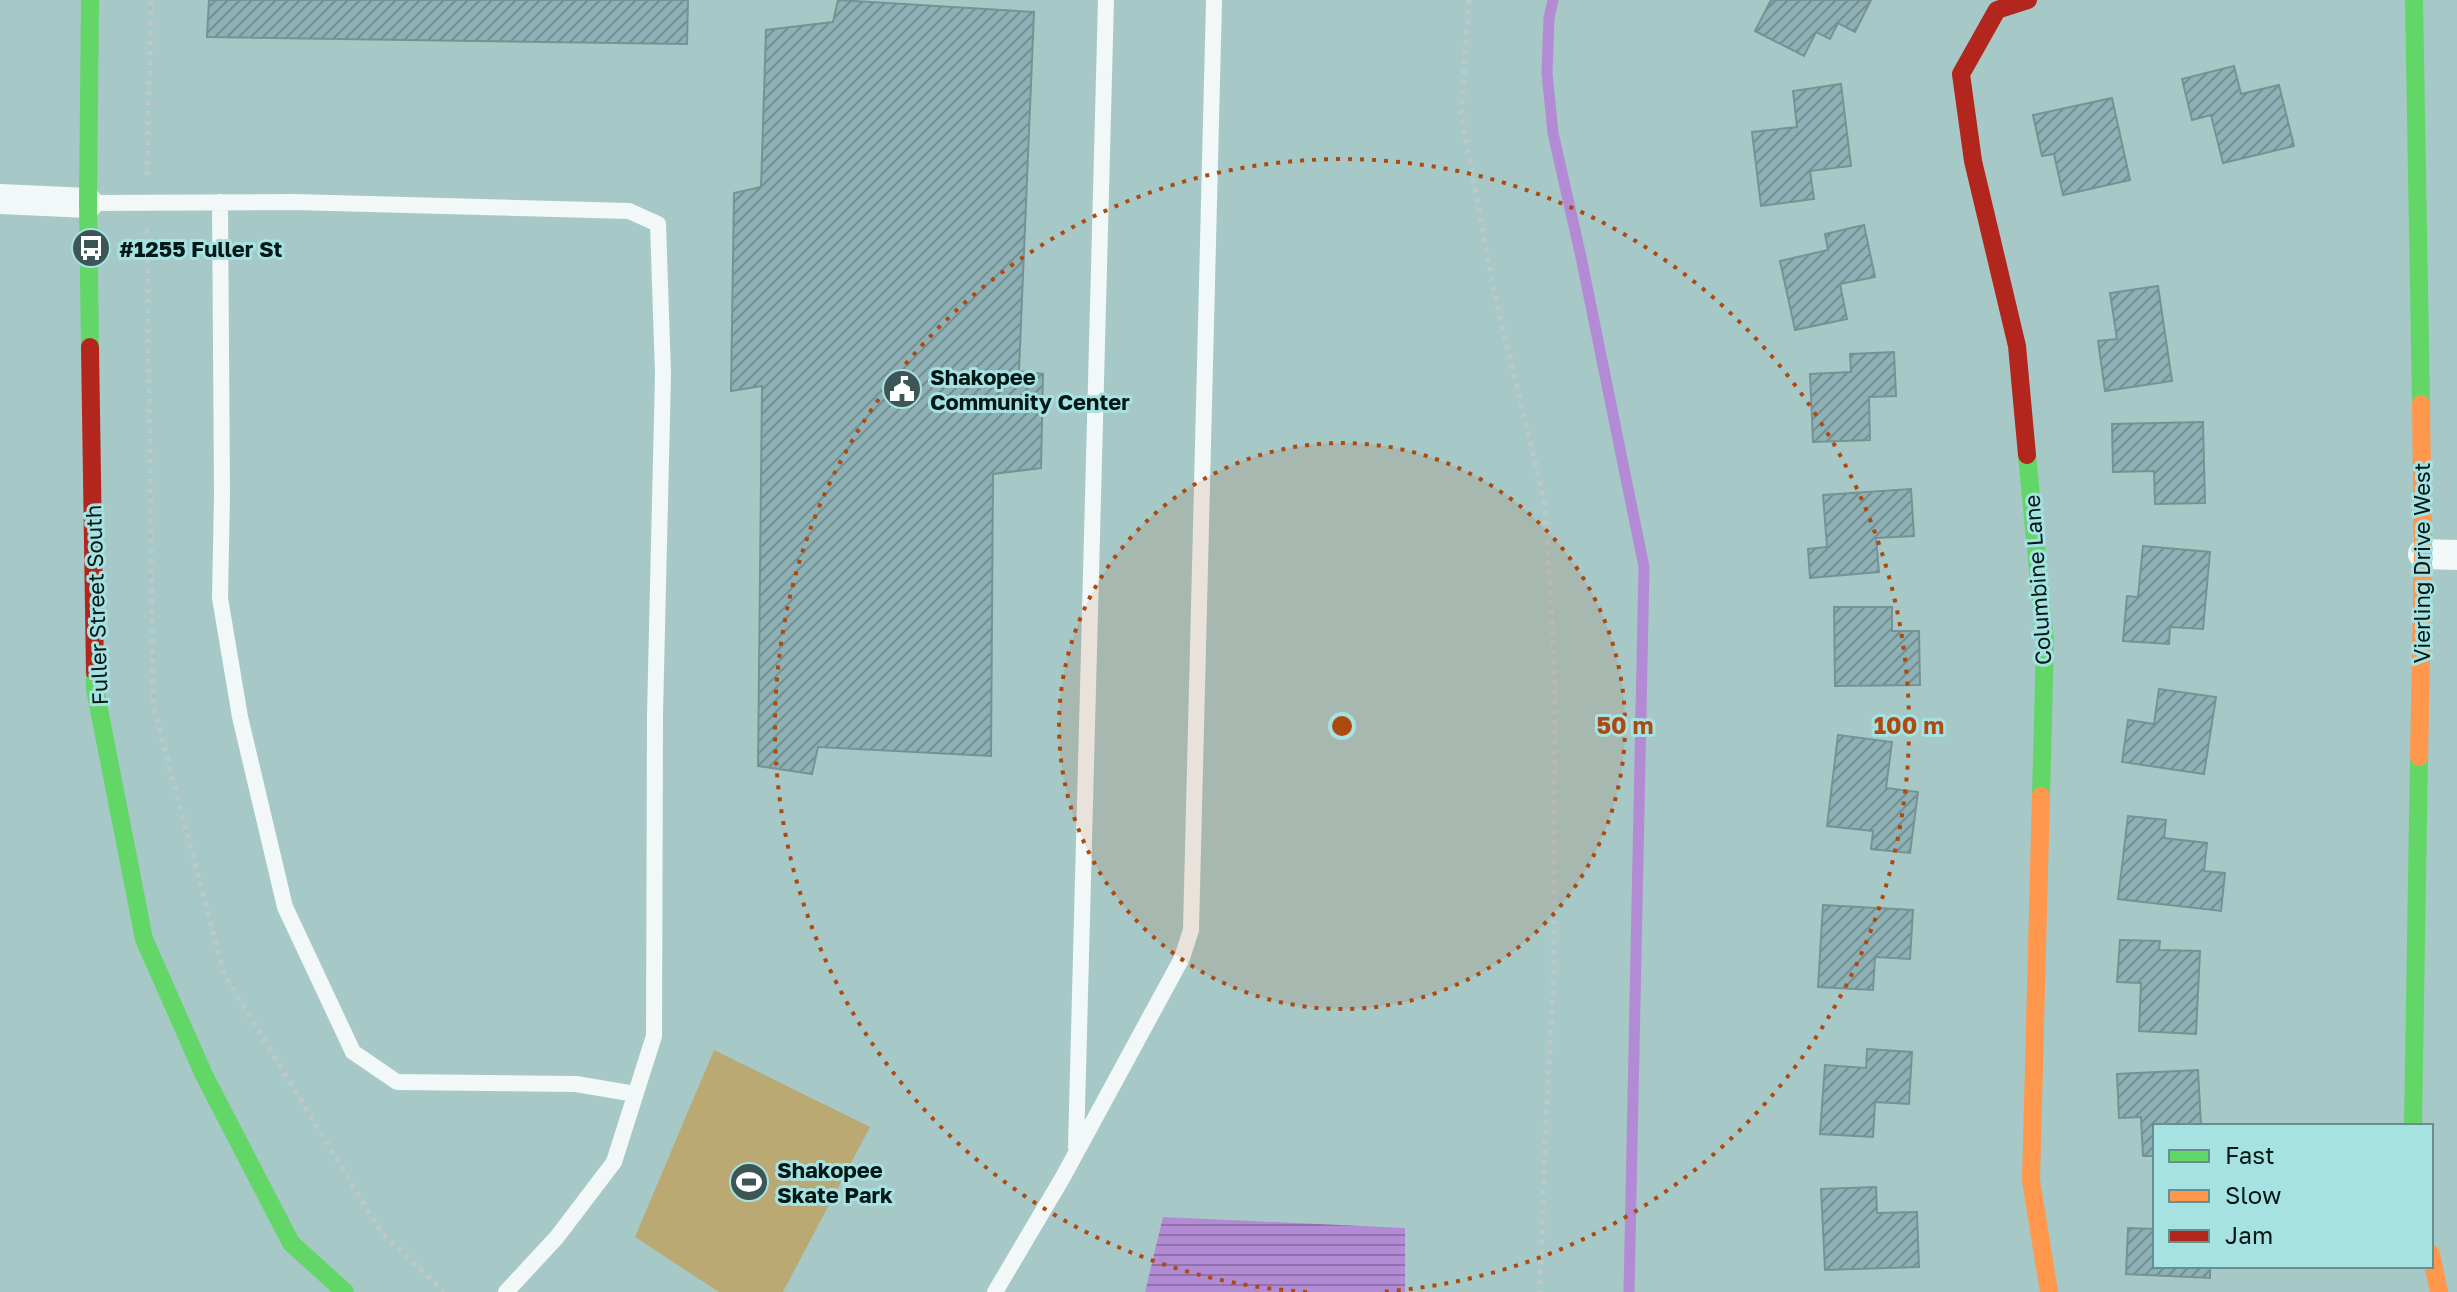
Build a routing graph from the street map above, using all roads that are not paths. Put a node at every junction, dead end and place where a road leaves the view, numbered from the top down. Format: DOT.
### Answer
graph roads {
  1 [pos="90,0"];
  2 [pos="1106,0"];
  3 [pos="1214,0"];
  4 [pos="2028,0"];
  5 [pos="2414,0"];
  6 [pos="0,199"];
  7 [pos="220,202"];
  8 [pos="88,203"];
  9 [pos="2423,554"];
  10 [pos="2457,555"];
  11 [pos="635,1094"];
  12 [pos="2413,1124"];
  13 [pos="1076,1153"];
  14 [pos="2433,1264"];
  15 [pos="345,1292"];
  16 [pos="506,1292"];
  17 [pos="995,1292"];
  18 [pos="2049,1292"];
  19 [pos="2439,1292"];
  1 -- 8 [label="street, Fuller Street South"];
  2 -- 13 [label="lane"];
  3 -- 13 [label="lane"];
  4 -- 18 [label="street, Columbine Lane"];
  5 -- 9 [label="street, Vierling Drive West"];
  6 -- 8 [label="street"];
  7 -- 8 [label="lane"];
  7 -- 11 [label="lane"];
  7 -- 11 [label="lane"];
  8 -- 15 [label="street, Fuller Street South"];
  9 -- 10 [label="street"];
  9 -- 12 [label="street, Vierling Drive West"];
  11 -- 16 [label="lane"];
  13 -- 17 [label="lane"];
  14 -- 19 [label="street"];
}
